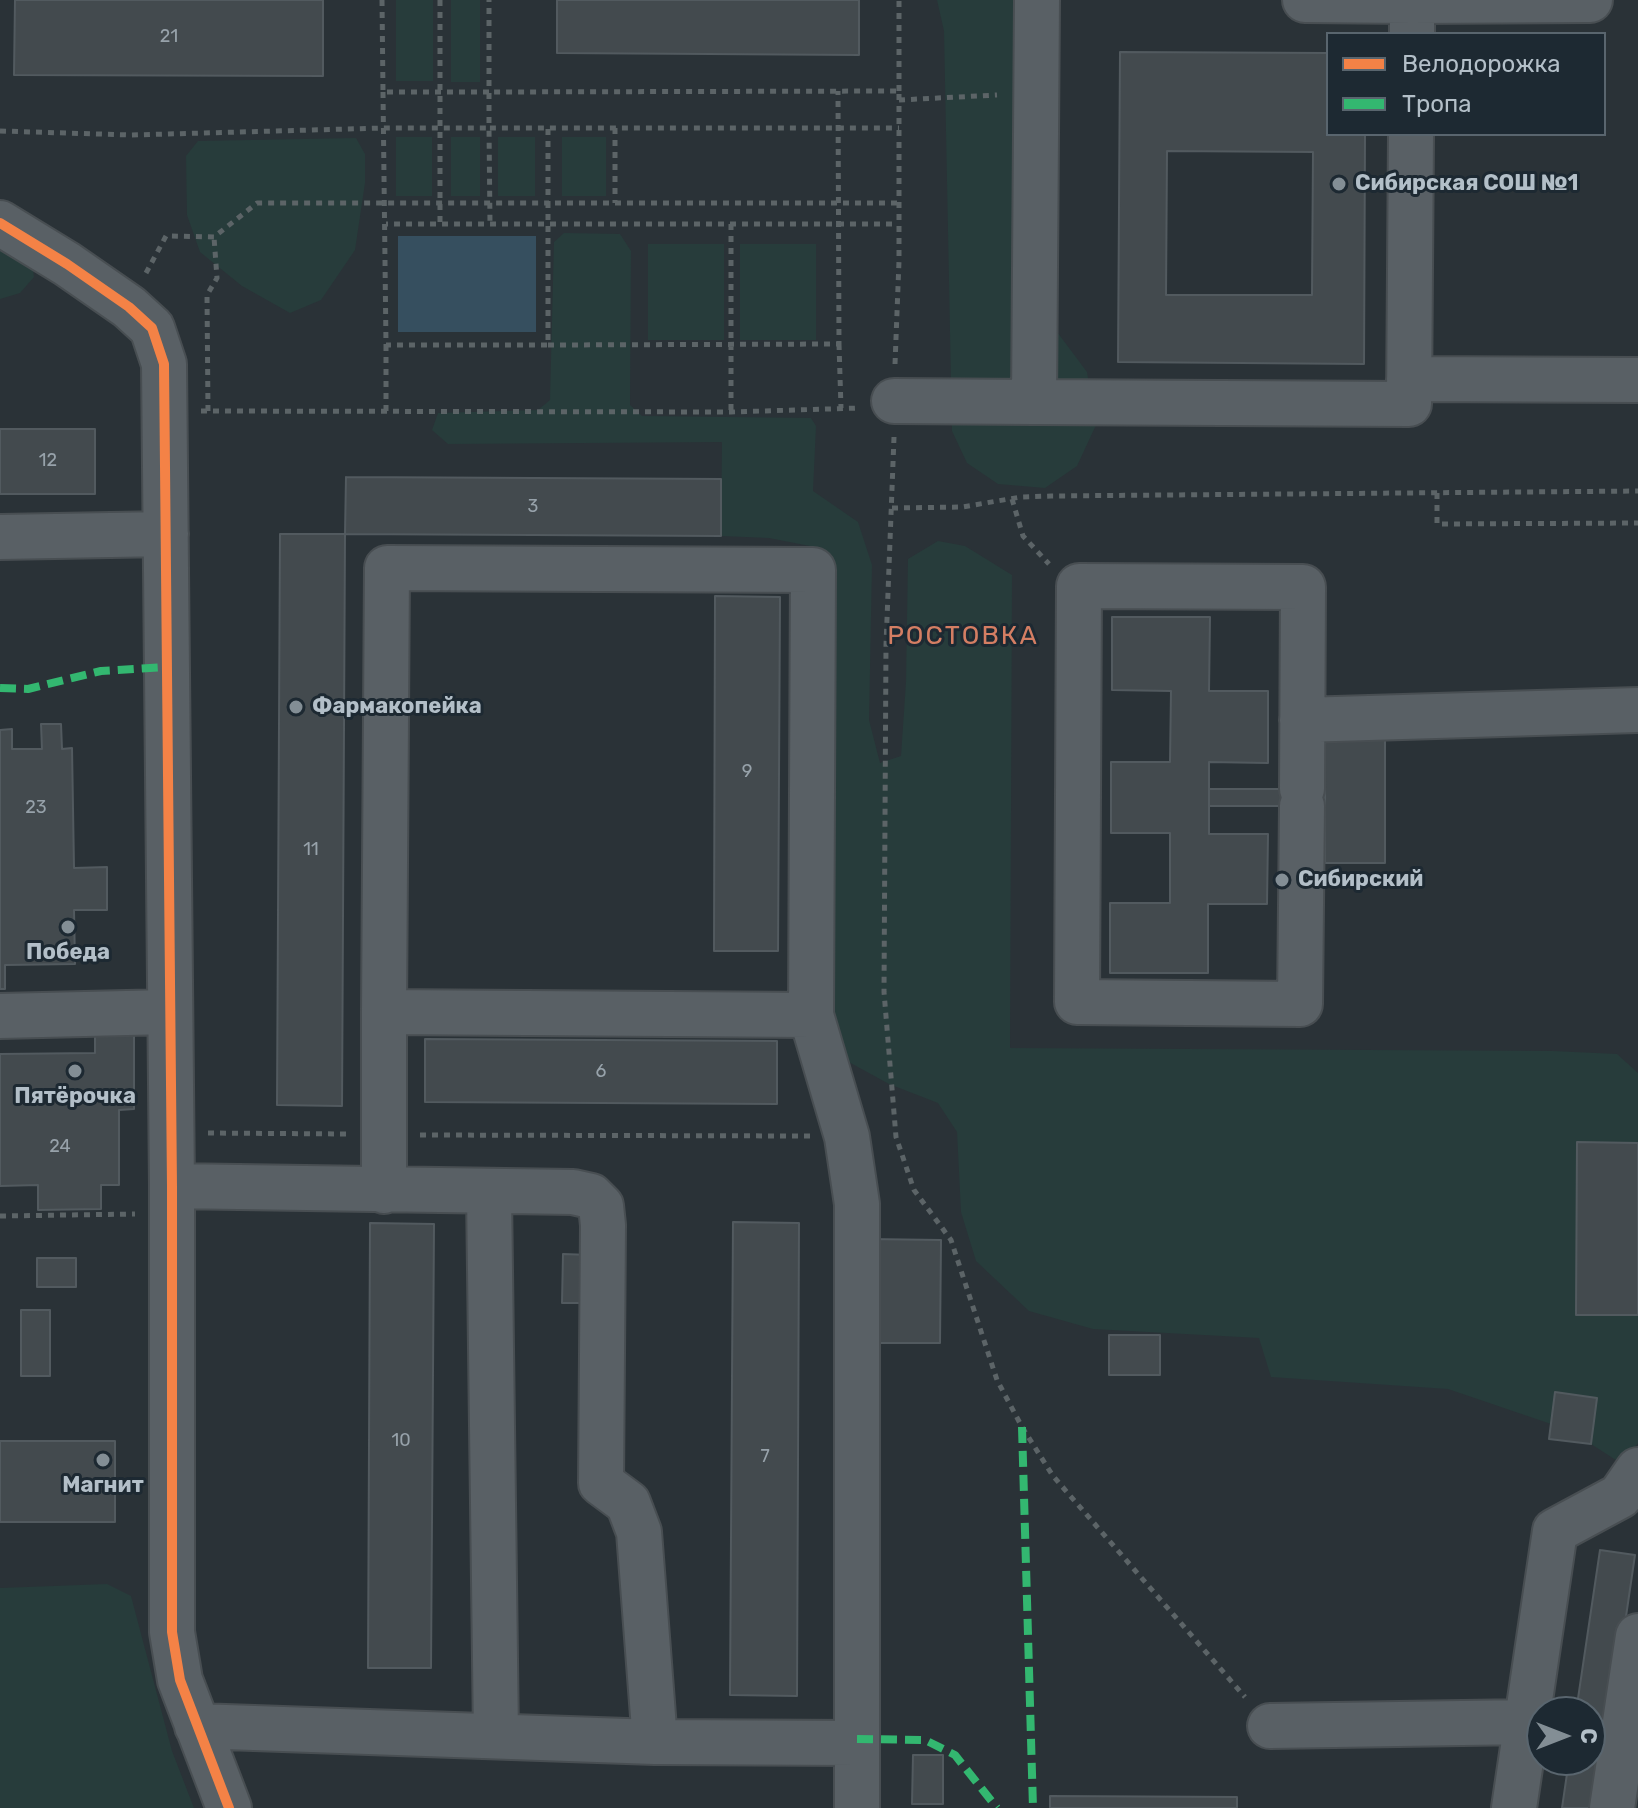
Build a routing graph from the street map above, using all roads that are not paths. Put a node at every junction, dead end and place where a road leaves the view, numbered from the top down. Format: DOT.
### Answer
graph roads {
  1 [pos="1037,0"];
  2 [pos="1305,0"];
  3 [pos="1590,0"];
  4 [pos="1412,1"];
  5 [pos="1412,32"];
  6 [pos="1411,136"];
  7 [pos="0,223"];
  8 [pos="1409,379"];
  9 [pos="1638,380"];
  10 [pos="1034,402"];
  11 [pos="894,405"];
  12 [pos="166,534"];
  13 [pos="0,537"];
  14 [pos="1638,710"];
  15 [pos="1302,720"];
  16 [pos="169,1012"];
  17 [pos="384,1012"];
  18 [pos="811,1015"];
  19 [pos="0,1016"];
  20 [pos="384,1191"];
  21 [pos="489,1193"];
  22 [pos="172,1200"];
  23 [pos="1638,1470"];
  24 [pos="1638,1636"];
  25 [pos="1531,1696"];
  26 [pos="1632,1713"];
  27 [pos="1526,1722"];
  28 [pos="197,1726"];
  29 [pos="1270,1726"];
  30 [pos="1526,1729"];
  31 [pos="496,1736"];
  32 [pos="655,1742"];
  33 [pos="857,1743"];
  34 [pos="229,1808"];
  35 [pos="857,1808"];
  36 [pos="1514,1808"];
  37 [pos="1612,1808"];
  1 -- 10 [label="street"];
  2 -- 4 [label="street"];
  3 -- 4 [label="street"];
  4 -- 5 [label="street"];
  6 -- 8 [label="street"];
  7 -- 12 [label="street"];
  8 -- 9 [label="street"];
  8 -- 10 [label="street"];
  10 -- 11 [label="street"];
  12 -- 13 [label="street"];
  12 -- 16 [label="street"];
  14 -- 15 [label="street"];
  15 -- 15 [label="street"];
  16 -- 19 [label="street"];
  16 -- 22 [label="street"];
  17 -- 18 [label="street"];
  17 -- 18 [label="street"];
  17 -- 20 [label="street"];
  18 -- 33 [label="street"];
  20 -- 21 [label="street"];
  20 -- 22 [label="street"];
  21 -- 31 [label="street"];
  21 -- 32 [label="street"];
  22 -- 28 [label="street"];
  23 -- 25 [label="street"];
  24 -- 26 [label="street"];
  26 -- 37 [label="street"];
  27 -- 29 [label="street"];
  28 -- 31 [label="street"];
  28 -- 34 [label="street"];
  30 -- 36 [label="street"];
  31 -- 32 [label="street"];
  32 -- 33 [label="street"];
  33 -- 35 [label="street"];
}
